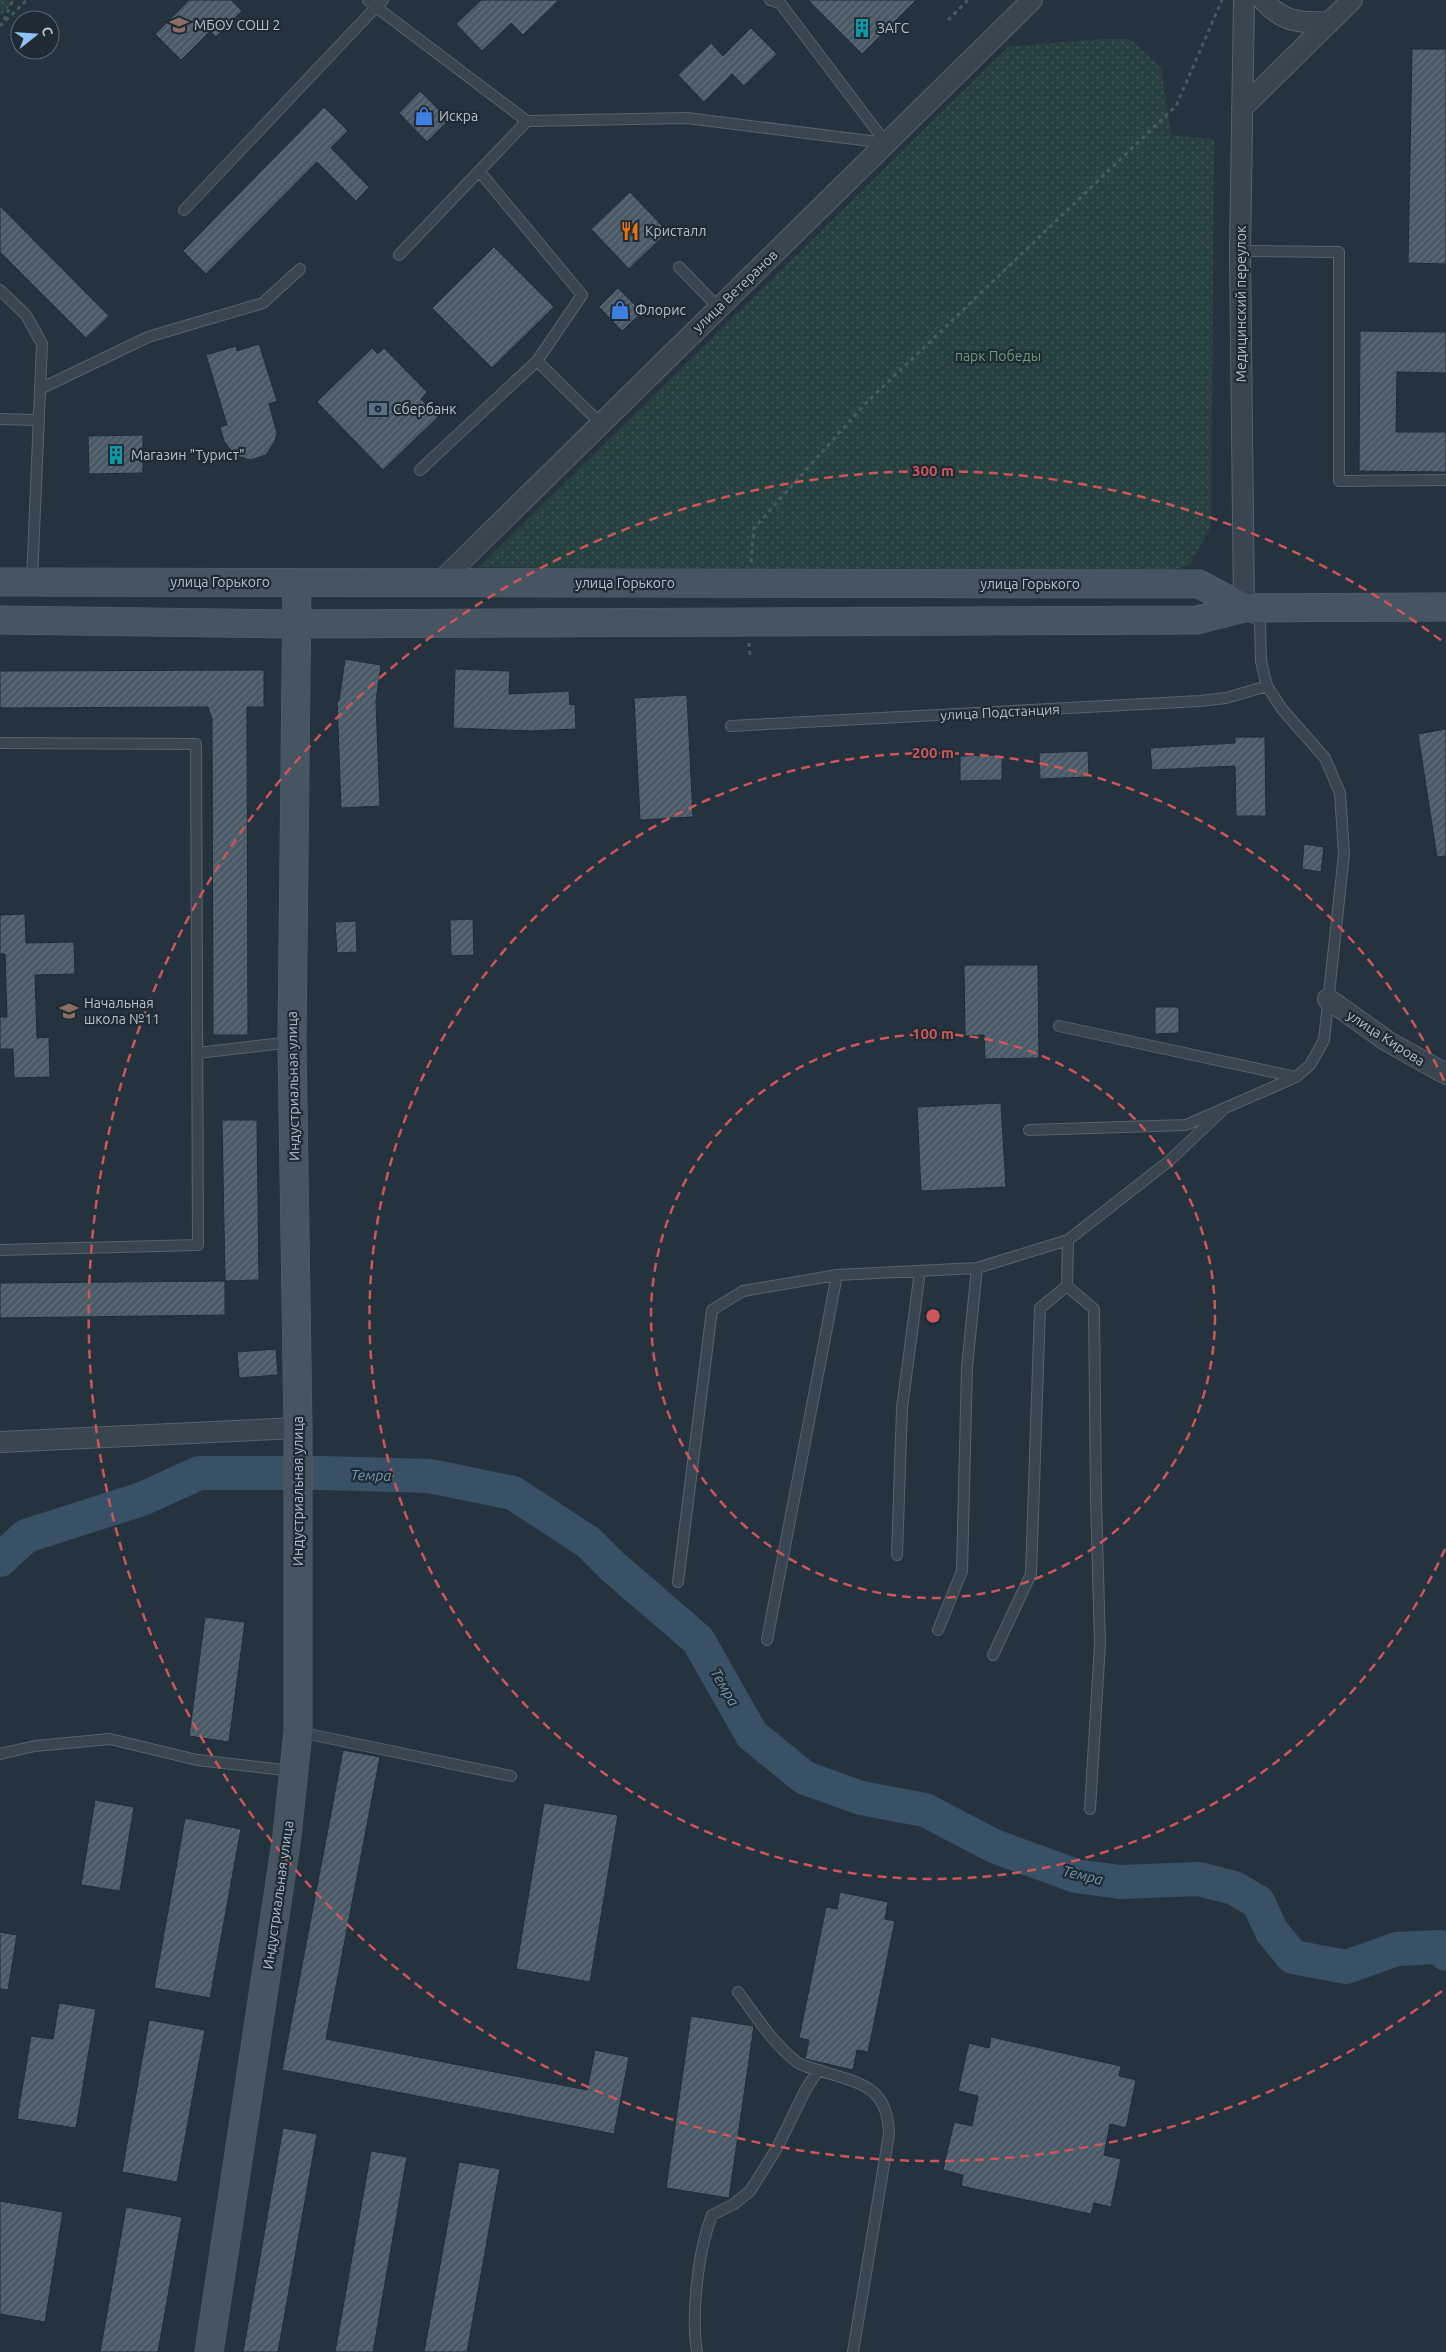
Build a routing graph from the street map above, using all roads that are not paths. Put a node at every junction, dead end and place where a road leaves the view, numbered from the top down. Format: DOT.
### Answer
graph roads {
  1 [pos="770,0"];
  2 [pos="1032,0"];
  3 [pos="1244,0"];
  4 [pos="1263,0"];
  5 [pos="1352,0"];
  6 [pos="376,2"];
  7 [pos="1330,22"];
  8 [pos="1242,108"];
  9 [pos="526,121"];
  10 [pos="886,144"];
  11 [pos="479,171"];
  12 [pos="184,210"];
  13 [pos="1240,251"];
  14 [pos="399,255"];
  15 [pos="678,267"];
  16 [pos="300,269"];
  17 [pos="0,290"];
  18 [pos="718,307"];
  19 [pos="537,361"];
  20 [pos="40,389"];
  21 [pos="0,419"];
  22 [pos="38,420"];
  23 [pos="600,423"];
  24 [pos="420,470"];
  25 [pos="1446,480"];
  26 [pos="0,582"];
  27 [pos="32,582"];
  28 [pos="297,583"];
  29 [pos="439,583"];
  30 [pos="1244,608"];
  31 [pos="1446,608"];
  32 [pos="0,620"];
  33 [pos="296,624"];
  34 [pos="1267,686"];
  35 [pos="731,726"];
  36 [pos="0,743"];
  37 [pos="1328,999"];
  38 [pos="1059,1026"];
  39 [pos="292,1042"];
  40 [pos="198,1053"];
  41 [pos="1446,1074"];
  42 [pos="1296,1077"];
  43 [pos="1225,1108"];
  44 [pos="1029,1130"];
  45 [pos="1068,1240"];
  46 [pos="0,1250"];
  47 [pos="977,1268"];
  48 [pos="920,1271"];
  49 [pos="837,1275"];
  50 [pos="1067,1286"];
  51 [pos="298,1428"];
  52 [pos="0,1442"];
  53 [pos="896,1555"];
  54 [pos="678,1582"];
  55 [pos="938,1630"];
  56 [pos="766,1640"];
  57 [pos="993,1655"];
  58 [pos="298,1732"];
  59 [pos="0,1754"];
  60 [pos="294,1771"];
  61 [pos="511,1776"];
  62 [pos="1090,1809"];
  63 [pos="738,1992"];
  64 [pos="818,2070"];
  65 [pos="209,2352"];
  66 [pos="698,2352"];
  67 [pos="853,2352"];
  1 -- 10 [label="lane"];
  2 -- 10 [label="street, улица Ветеранов"];
  3 -- 8 [label="street, Медицинский переулок"];
  4 -- 7 [label="street"];
  5 -- 7 [label="street"];
  6 -- 9 [label="lane"];
  6 -- 12 [label="lane"];
  7 -- 8 [label="street"];
  8 -- 13 [label="street, Медицинский переулок"];
  9 -- 10 [label="lane"];
  9 -- 11 [label="lane"];
  10 -- 18 [label="street, улица Ветеранов"];
  11 -- 14 [label="lane"];
  11 -- 19 [label="lane"];
  13 -- 25 [label="lane"];
  13 -- 30 [label="street, Медицинский переулок"];
  15 -- 18 [label="lane"];
  16 -- 20 [label="lane"];
  17 -- 20 [label="lane"];
  18 -- 23 [label="street, улица Ветеранов"];
  19 -- 23 [label="lane"];
  19 -- 24 [label="lane"];
  20 -- 22 [label="lane"];
  21 -- 22 [label="lane"];
  22 -- 27 [label="lane"];
  23 -- 29 [label="street, улица Ветеранов"];
  26 -- 27 [label="main road, улица Горького"];
  27 -- 28 [label="main road, улица Горького"];
  28 -- 29 [label="main road, улица Горького"];
  28 -- 33 [label="main road, Индустриальная улица"];
  29 -- 30 [label="main road, улица Горького"];
  30 -- 31 [label="main road, улица Горького"];
  30 -- 33 [label="main road, улица Горького"];
  30 -- 34 [label="lane"];
  32 -- 33 [label="main road, улица Горького"];
  33 -- 39 [label="main road, Индустриальная улица"];
  34 -- 35 [label="lane, улица Подстанция"];
  34 -- 37 [label="lane"];
  36 -- 40 [label="lane"];
  37 -- 41 [label="street, улица Кирова"];
  37 -- 42 [label="lane"];
  38 -- 42 [label="lane"];
  39 -- 40 [label="lane"];
  39 -- 51 [label="main road, Индустриальная улица"];
  40 -- 46 [label="lane"];
  42 -- 43 [label="lane"];
  43 -- 44 [label="lane"];
  43 -- 45 [label="lane"];
  45 -- 47 [label="lane"];
  45 -- 50 [label="lane"];
  47 -- 48 [label="lane"];
  47 -- 55 [label="lane"];
  48 -- 49 [label="lane"];
  48 -- 53 [label="lane"];
  49 -- 54 [label="lane"];
  49 -- 56 [label="lane"];
  50 -- 57 [label="lane"];
  50 -- 62 [label="lane"];
  51 -- 52 [label="street"];
  51 -- 58 [label="main road, Индустриальная улица"];
  58 -- 60 [label="main road, Индустриальная улица"];
  58 -- 61 [label="lane"];
  59 -- 60 [label="lane"];
  60 -- 65 [label="main road, Индустриальная улица"];
  63 -- 64 [label="lane"];
  64 -- 66 [label="lane"];
  64 -- 67 [label="lane"];
}
